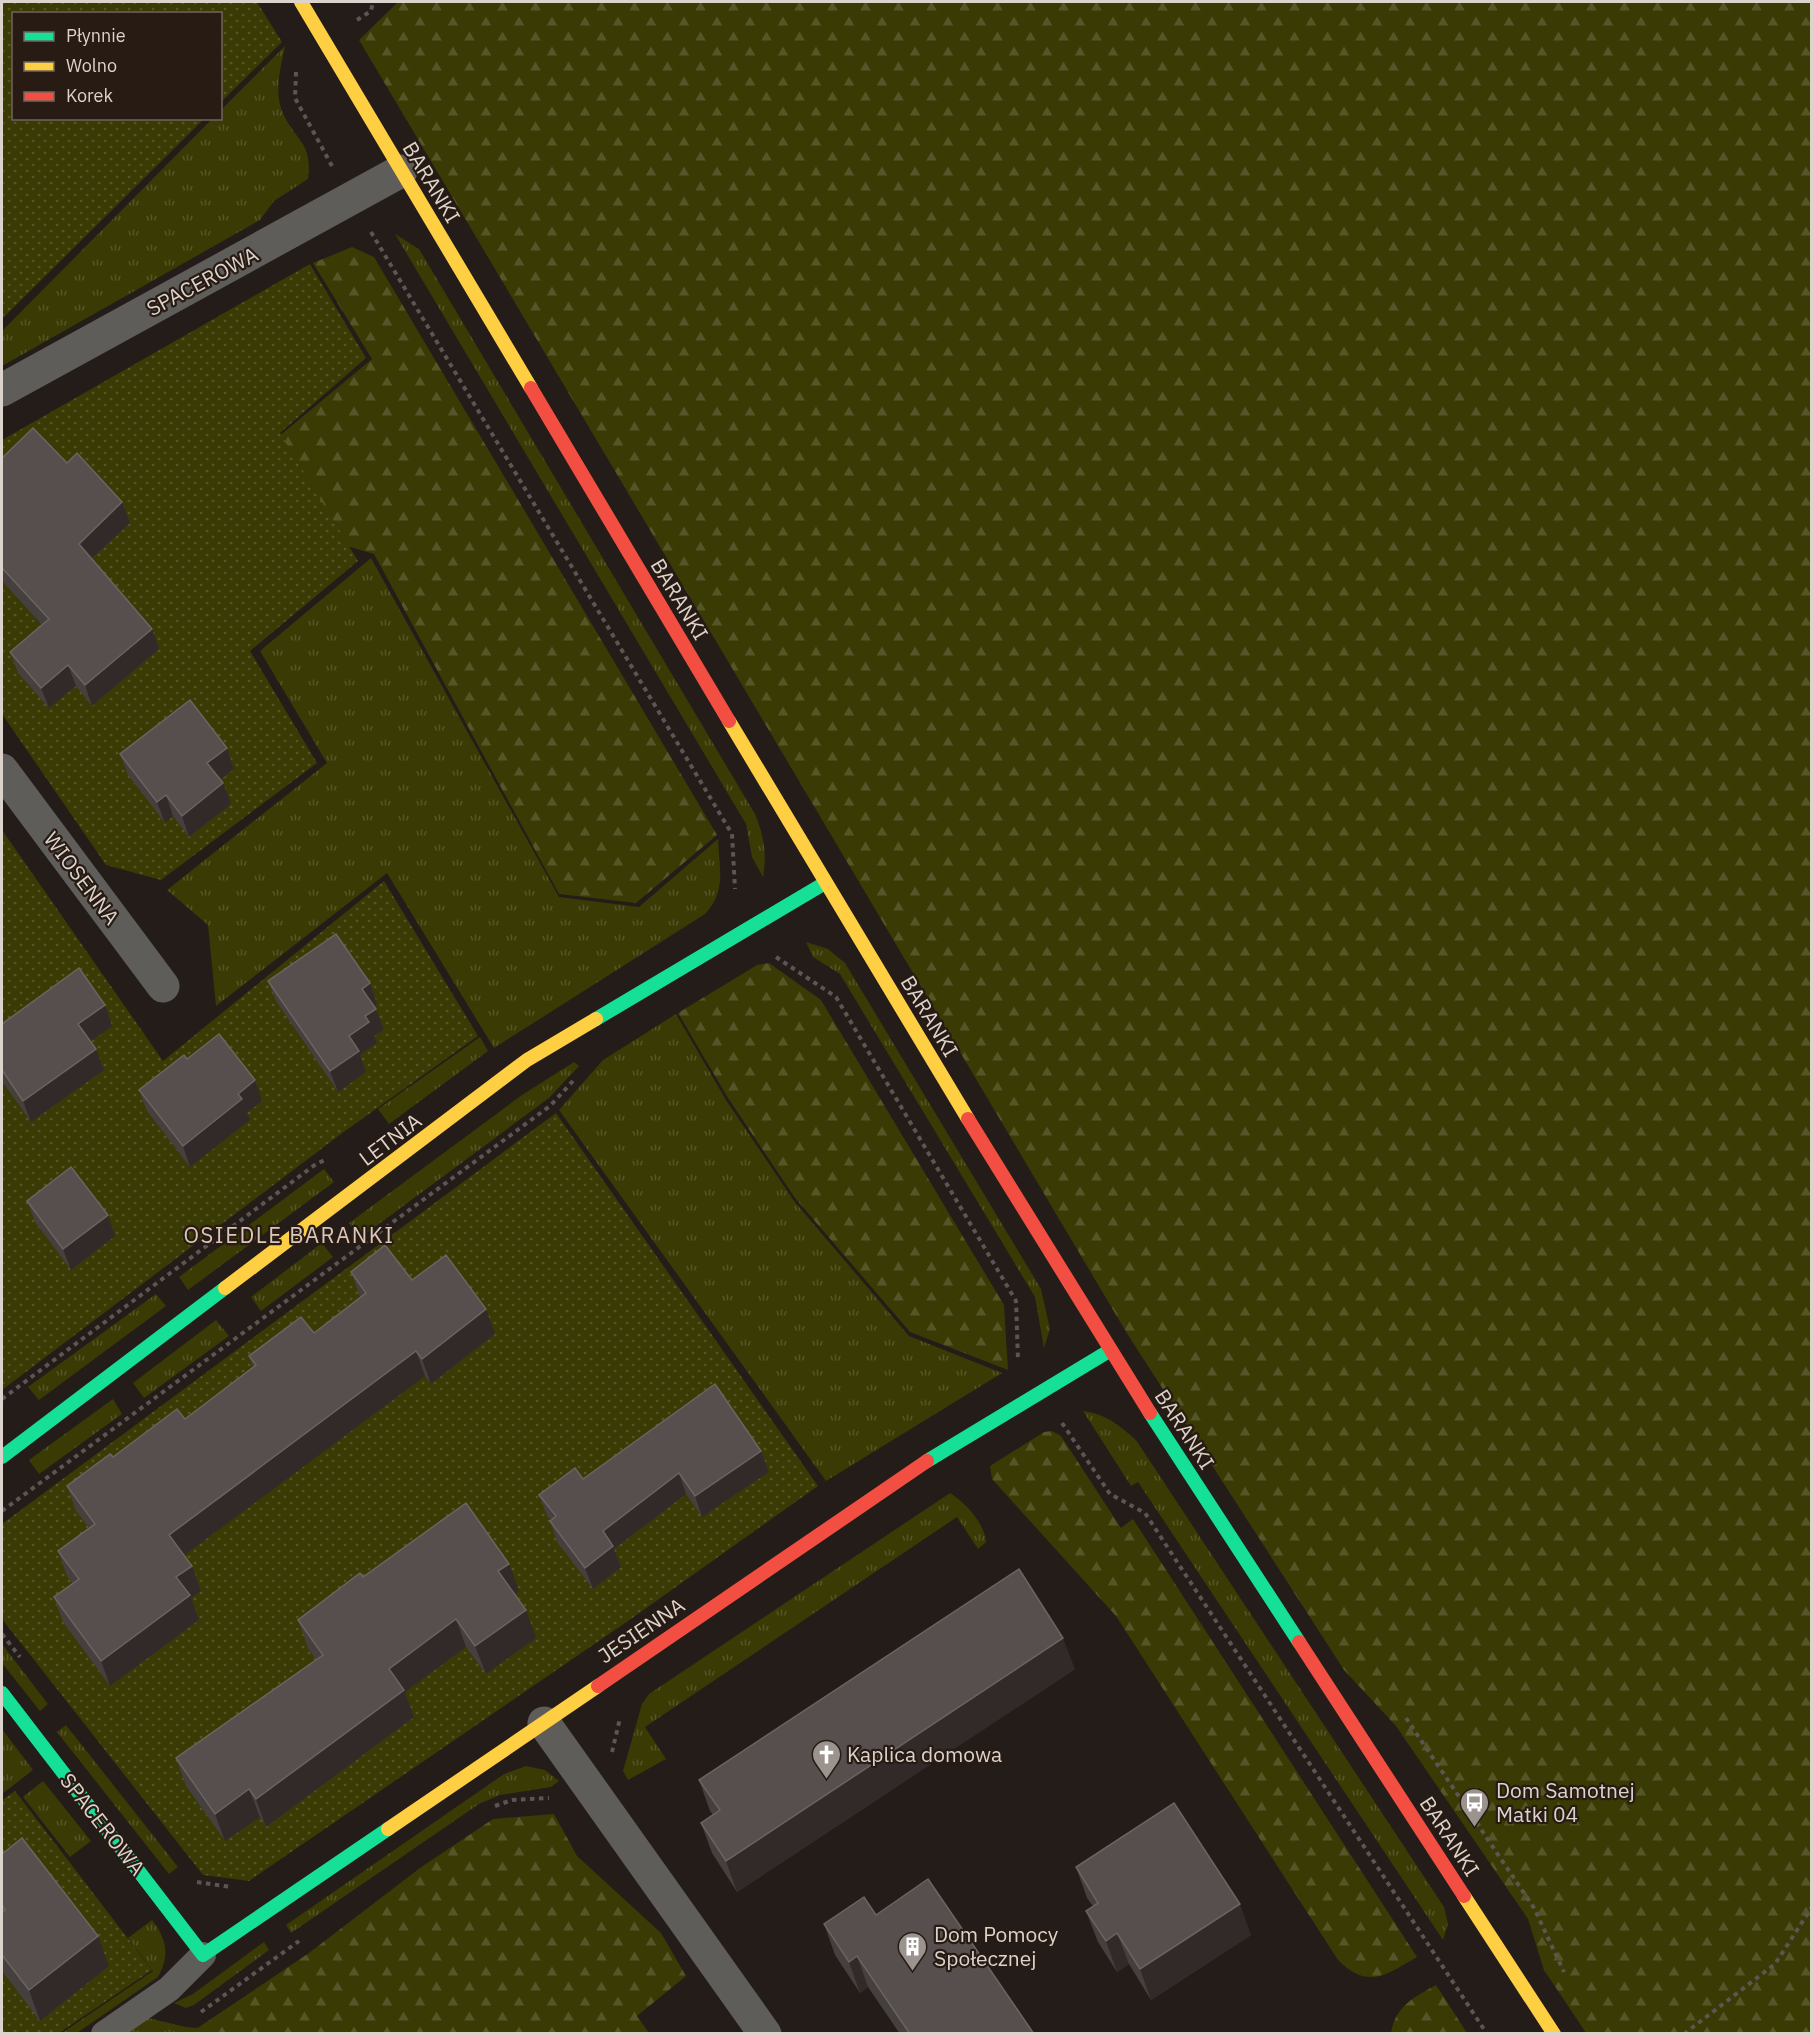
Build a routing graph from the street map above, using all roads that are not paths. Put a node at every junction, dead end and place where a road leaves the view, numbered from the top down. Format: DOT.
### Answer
graph roads {
  1 [pos="301,2"];
  2 [pos="401,171"];
  3 [pos="2,390"];
  4 [pos="2,770"];
  5 [pos="825,883"];
  6 [pos="163,986"];
  7 [pos="1109,1351"];
  8 [pos="2,1457"];
  9 [pos="2,1693"];
  10 [pos="544,1723"];
  11 [pos="203,1955"];
  12 [pos="104,2034"];
  13 [pos="765,2034"];
  14 [pos="1554,2034"];
  1 -- 2 [label="street, BARANKI"];
  2 -- 3 [label="street, SPACEROWA"];
  2 -- 5 [label="street, BARANKI"];
  4 -- 6 [label="street, WIOSENNA"];
  5 -- 7 [label="street, BARANKI"];
  5 -- 8 [label="street, LETNIA"];
  7 -- 10 [label="street, JESIENNA"];
  7 -- 14 [label="street, BARANKI"];
  9 -- 11 [label="street, SPACEROWA"];
  10 -- 11 [label="street, JESIENNA"];
  10 -- 13 [label="street"];
  11 -- 12 [label="lane"];
}
